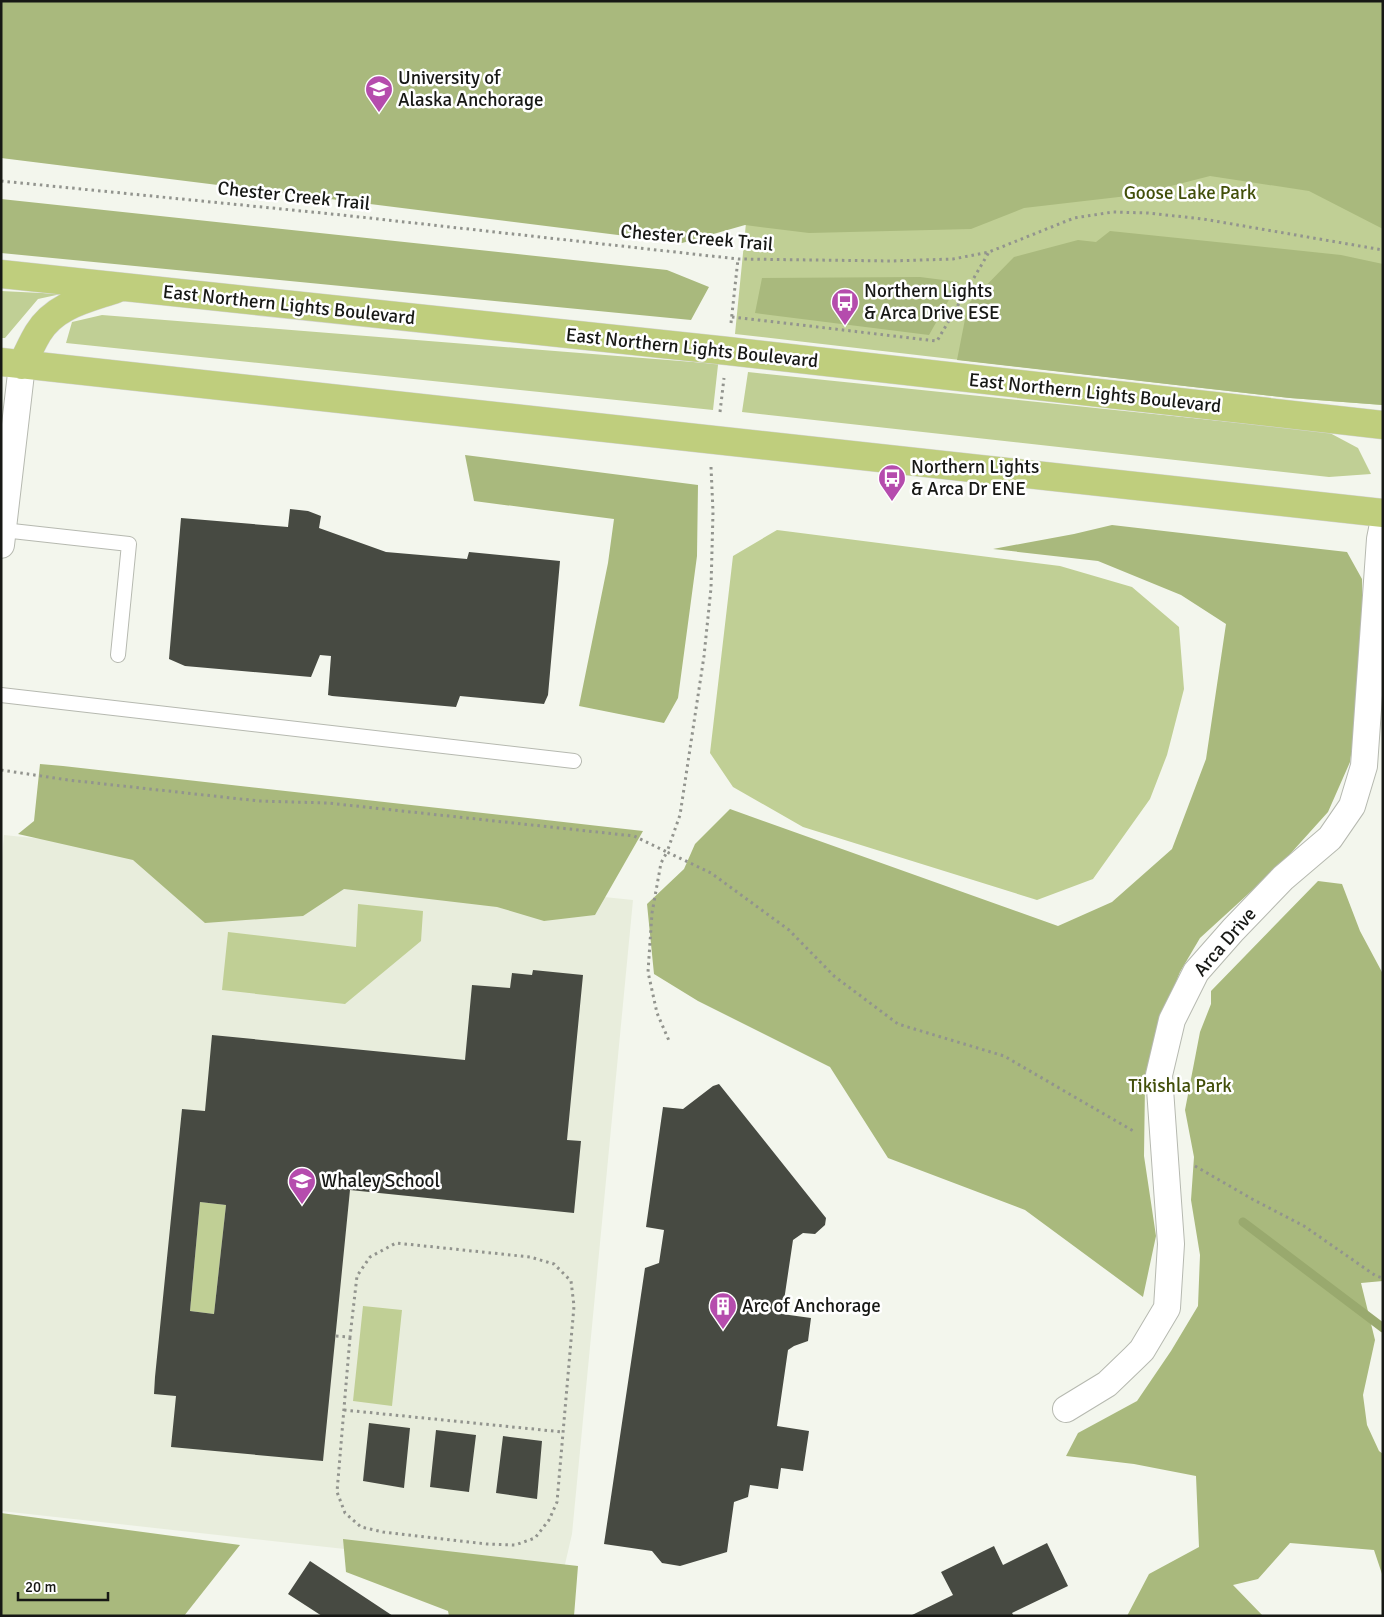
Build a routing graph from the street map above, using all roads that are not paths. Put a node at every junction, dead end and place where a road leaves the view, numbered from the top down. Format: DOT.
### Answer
graph roads {
  1 [pos="1,274"];
  2 [pos="124,286"];
  3 [pos="11,363"];
  4 [pos="1383,425"];
  5 [pos="1383,513"];
  6 [pos="1383,524"];
  7 [pos="2,538"];
  8 [pos="118,654"];
  9 [pos="1,695"];
  10 [pos="574,761"];
  11 [pos="1066,1409"];
  1 -- 2 [label="main road, East Northern Lights Boulevard"];
  2 -- 3 [label="main road"];
  2 -- 4 [label="main road, East Northern Lights Boulevard"];
  3 -- 5 [label="main road"];
  3 -- 7 [label="street"];
  6 -- 11 [label="street, Arca Drive"];
  7 -- 8 [label="lane"];
  9 -- 10 [label="lane"];
}
